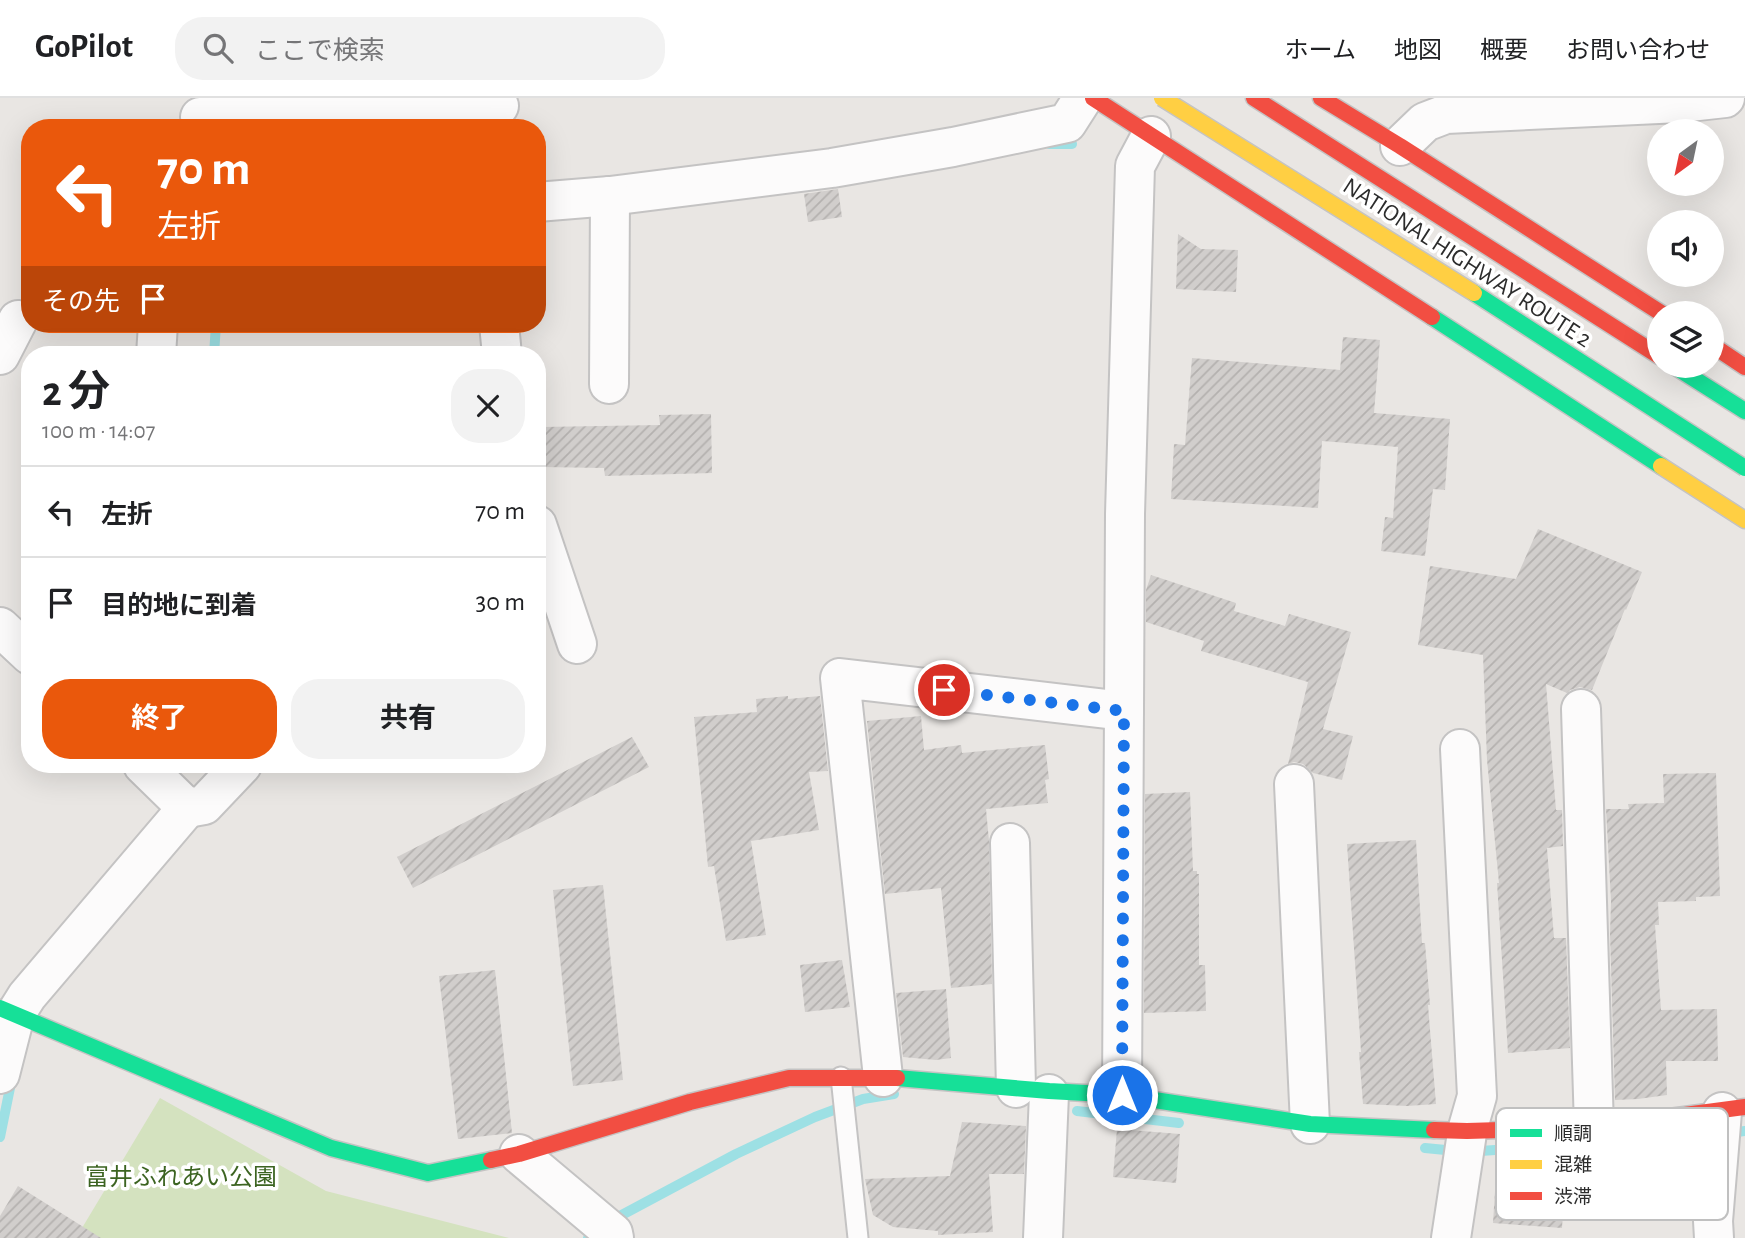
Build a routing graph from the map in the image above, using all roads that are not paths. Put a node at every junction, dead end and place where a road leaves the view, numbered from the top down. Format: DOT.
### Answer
graph roads {
  1 [pos="1083,98"];
  2 [pos="1093,98"];
  3 [pos="1162,98"];
  4 [pos="1254,98"];
  5 [pos="1321,98"];
  6 [pos="1725,98"];
  7 [pos="499,110"];
  8 [pos="1238,110"];
  9 [pos="201,114"];
  10 [pos="1151,136"];
  11 [pos="1400,146"];
  12 [pos="1208,157"];
  13 [pos="610,196"];
  14 [pos="546,201"];
  15 [pos="1647,304"];
  16 [pos="16,312"];
  17 [pos="1647,348"];
  18 [pos="1724,353"];
  19 [pos="0,355"];
  20 [pos="1745,367"];
  21 [pos="1693,378"];
  22 [pos="609,384"];
  23 [pos="1745,411"];
  24 [pos="1745,468"];
  25 [pos="1745,520"];
  26 [pos="546,552"];
  27 [pos="0,627"];
  28 [pos="577,644"];
  29 [pos="21,647"];
  30 [pos="1581,709"];
  31 [pos="1124,711"];
  32 [pos="1460,749"];
  33 [pos="151,773"];
  34 [pos="234,773"];
  35 [pos="1294,784"];
  36 [pos="187,808"];
  37 [pos="1010,843"];
  38 [pos="19,1016"];
  39 [pos="0,1074"];
  40 [pos="883,1077"];
  41 [pos="841,1079"];
  42 [pos="1038,1091"];
  43 [pos="1122,1095"];
  44 [pos="1593,1108"];
  45 [pos="1310,1124"];
  46 [pos="1496,1131"];
  47 [pos="1467,1132"];
  48 [pos="519,1154"];
  49 [pos="1713,1220"];
  50 [pos="608,1230"];
  51 [pos="858,1238"];
  52 [pos="1043,1238"];
  53 [pos="1451,1238"];
  54 [pos="1714,1238"];
  1 -- 13 [label="street"];
  2 -- 10 [label="main road"];
  3 -- 24 [label="main road, NATIONAL HIGHWAY ROUTE 2, bridge"];
  4 -- 17 [label="main road, NATIONAL HIGHWAY ROUTE 2"];
  5 -- 11 [label="main road"];
  6 -- 11 [label="street"];
  7 -- 9 [label="street"];
  8 -- 12 [label="main road"];
  10 -- 12 [label="main road"];
  10 -- 31 [label="street"];
  11 -- 15 [label="main road"];
  12 -- 25 [label="main road"];
  13 -- 14 [label="street"];
  13 -- 22 [label="street"];
  16 -- 19 [label="street"];
  18 -- 20 [label="main road"];
  21 -- 23 [label="main road"];
  26 -- 28 [label="street"];
  27 -- 29 [label="street"];
  30 -- 44 [label="street"];
  31 -- 40 [label="street"];
  31 -- 43 [label="street"];
  32 -- 47 [label="street"];
  33 -- 36 [label="street"];
  34 -- 36 [label="street"];
  35 -- 45 [label="street"];
  36 -- 38 [label="street"];
  37 -- 42 [label="street"];
  38 -- 39 [label="street"];
  38 -- 48 [label="main road"];
  40 -- 41 [label="main road"];
  40 -- 42 [label="main road"];
  41 -- 48 [label="main road"];
  41 -- 51 [label="lane"];
  42 -- 43 [label="main road"];
  42 -- 52 [label="street"];
  43 -- 45 [label="main road"];
  45 -- 47 [label="main road"];
  46 -- 47 [label="main road"];
  47 -- 53 [label="street"];
  48 -- 50 [label="street"];
  49 -- 54 [label="street"];
}
